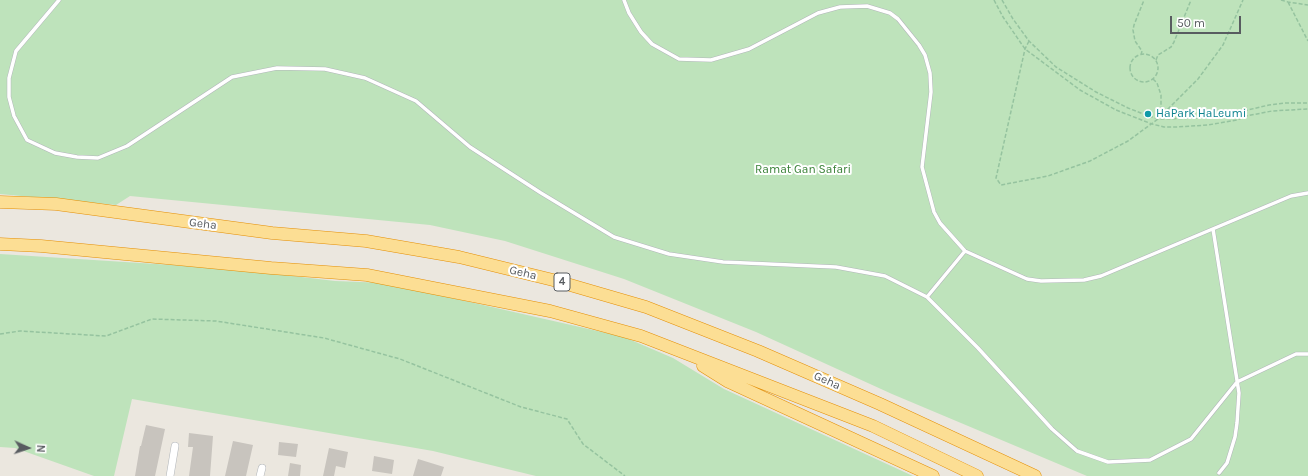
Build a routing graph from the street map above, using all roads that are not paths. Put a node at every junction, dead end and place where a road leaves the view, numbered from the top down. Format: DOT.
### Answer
graph roads {
  1 [pos="59,0"];
  2 [pos="624,0"];
  3 [pos="1308,193"];
  4 [pos="0,198"];
  5 [pos="0,202"];
  6 [pos="56,204"];
  7 [pos="1213,229"];
  8 [pos="0,244"];
  9 [pos="965,251"];
  10 [pos="927,297"];
  11 [pos="678,350"];
  12 [pos="1308,354"];
  13 [pos="1237,382"];
  14 [pos="175,446"];
  15 [pos="262,468"];
  16 [pos="1219,473"];
  17 [pos="170,476"];
  18 [pos="260,476"];
  19 [pos="933,476"];
  20 [pos="977,476"];
  21 [pos="1035,476"];
  1 -- 10 [label="lane"];
  2 -- 9 [label="lane"];
  3 -- 7 [label="lane"];
  4 -- 6 [label="highway"];
  5 -- 6 [label="highway, Geha / 4"];
  6 -- 21 [label="highway, Geha / 4"];
  7 -- 9 [label="lane"];
  7 -- 13 [label="lane"];
  8 -- 11 [label="highway, Geha"];
  9 -- 10 [label="lane"];
  10 -- 13 [label="lane"];
  11 -- 19 [label="highway"];
  11 -- 20 [label="highway, Geha"];
  12 -- 13 [label="lane"];
  13 -- 16 [label="lane"];
  14 -- 17 [label="street"];
  15 -- 18 [label="street"];
}
